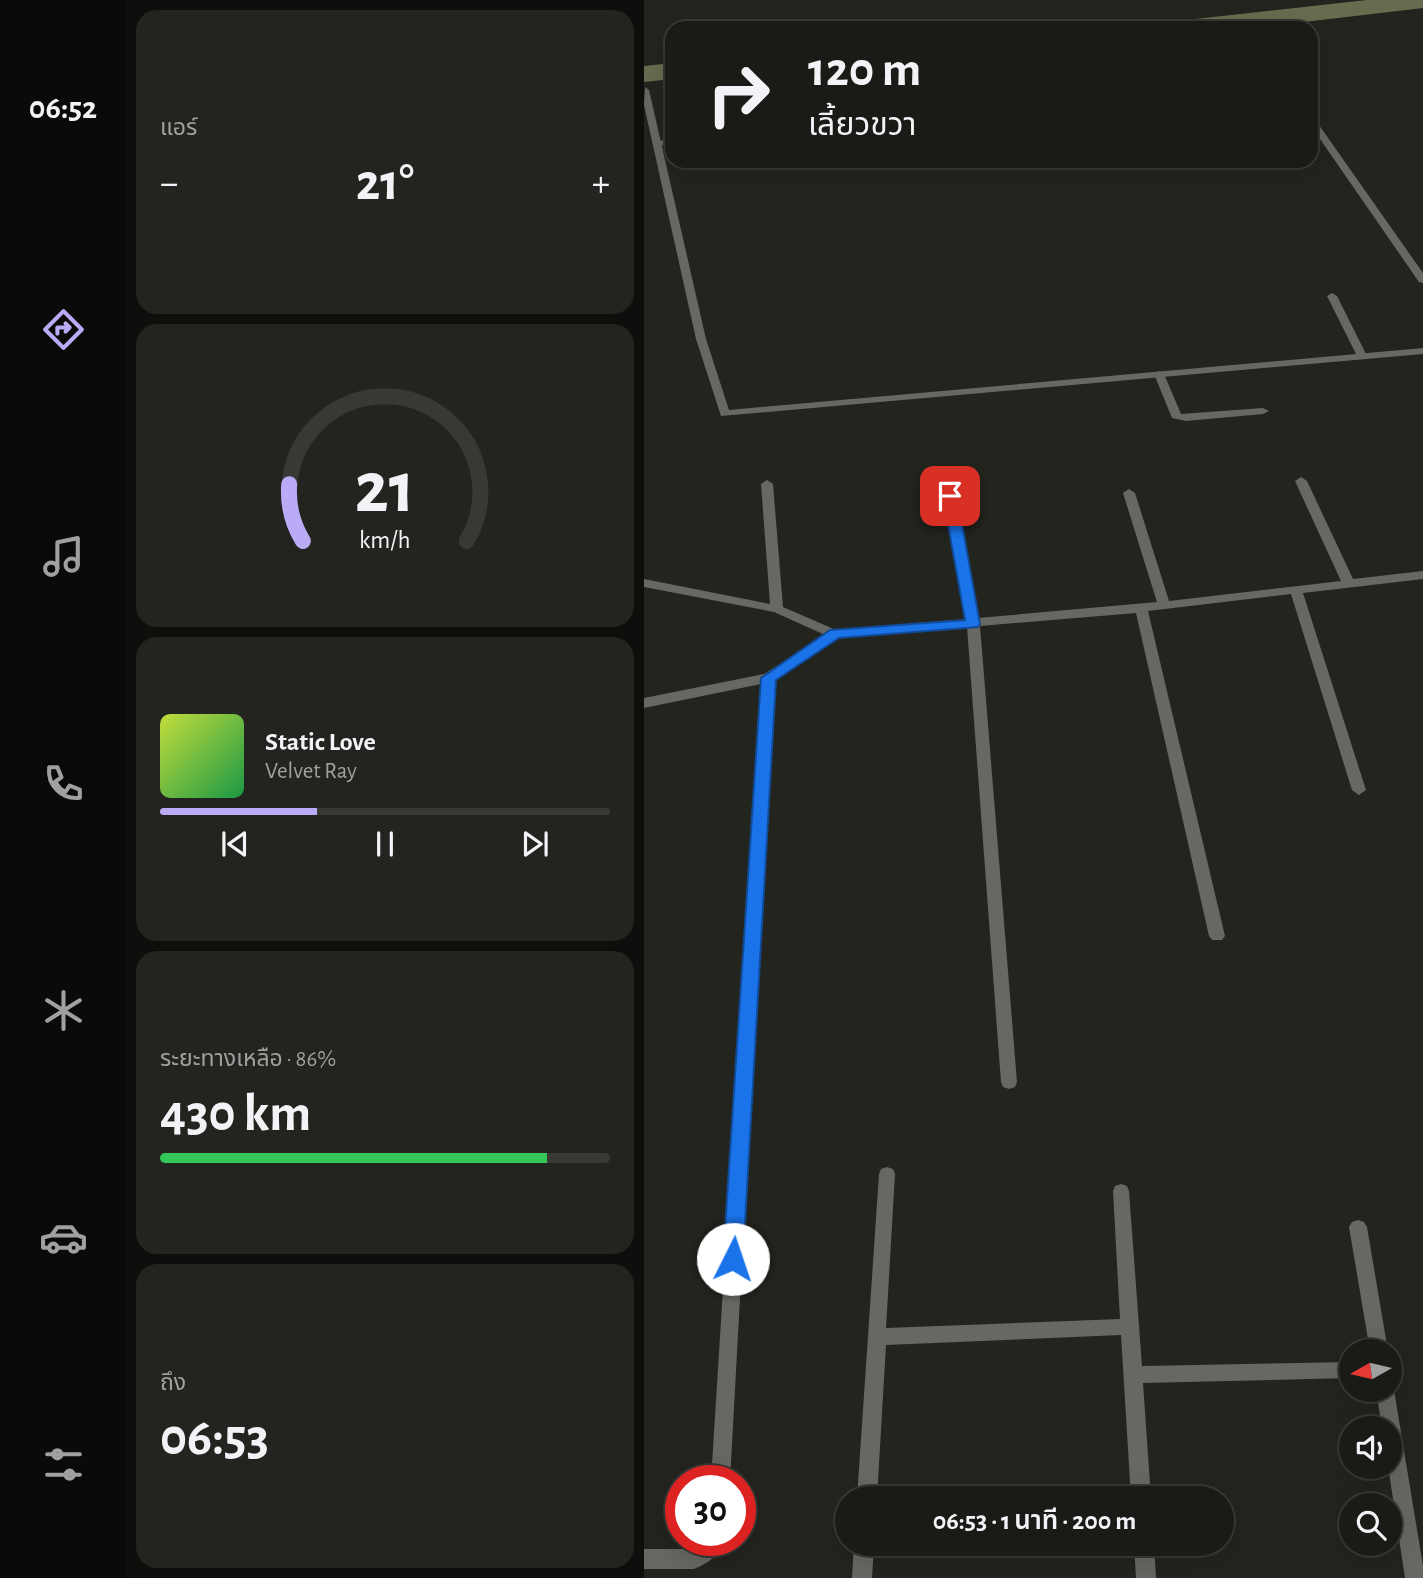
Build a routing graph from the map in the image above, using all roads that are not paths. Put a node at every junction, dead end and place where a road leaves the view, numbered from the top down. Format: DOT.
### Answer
graph roads {
  1 [pos="645,90"];
  2 [pos="1318,130"];
  3 [pos="665,142"];
  4 [pos="657,143"];
  5 [pos="1423,280"];
  6 [pos="1332,296"];
  7 [pos="1423,351"];
  8 [pos="1362,356"];
  9 [pos="1159,374"];
  10 [pos="1263,411"];
  11 [pos="1301,481"];
  12 [pos="767,484"];
  13 [pos="1129,493"];
  14 [pos="950,496"];
  15 [pos="1423,575"];
  16 [pos="644,583"];
  17 [pos="1349,585"];
  18 [pos="1296,591"];
  19 [pos="1164,605"];
  20 [pos="1141,608"];
  21 [pos="776,609"];
  22 [pos="973,624"];
  23 [pos="835,634"];
  24 [pos="768,678"];
  25 [pos="644,703"];
  26 [pos="1359,790"];
  27 [pos="1217,936"];
  28 [pos="1009,1082"];
  29 [pos="887,1174"];
  30 [pos="1121,1191"];
  31 [pos="1359,1227"];
  32 [pos="1130,1327"];
  33 [pos="877,1337"];
  34 [pos="1377,1339"];
  35 [pos="1339,1370"];
  36 [pos="1133,1376"];
  37 [pos="1387,1402"];
  38 [pos="721,1465"];
  39 [pos="868,1486"];
  40 [pos="1140,1486"];
  41 [pos="698,1556"];
  42 [pos="863,1556"];
  43 [pos="1145,1556"];
  44 [pos="644,1559"];
  45 [pos="862,1578"];
  46 [pos="1146,1578"];
  47 [pos="1415,1578"];
  1 -- 4 [label="street"];
  2 -- 5 [label="street"];
  3 -- 4 [label="street"];
  4 -- 9 [label="street"];
  6 -- 8 [label="street"];
  7 -- 8 [label="street"];
  8 -- 9 [label="street"];
  9 -- 10 [label="street"];
  11 -- 17 [label="street"];
  12 -- 21 [label="street"];
  13 -- 19 [label="street"];
  14 -- 22 [label="street"];
  15 -- 17 [label="street"];
  16 -- 21 [label="street"];
  17 -- 18 [label="street"];
  18 -- 19 [label="street"];
  18 -- 26 [label="street"];
  19 -- 20 [label="street"];
  20 -- 22 [label="street"];
  20 -- 27 [label="street"];
  21 -- 23 [label="street"];
  22 -- 23 [label="street"];
  22 -- 28 [label="street"];
  23 -- 24 [label="street"];
  24 -- 25 [label="street"];
  24 -- 38 [label="street"];
  29 -- 33 [label="street"];
  30 -- 32 [label="street"];
  31 -- 34 [label="street"];
  32 -- 33 [label="street"];
  32 -- 36 [label="street"];
  33 -- 39 [label="street"];
  35 -- 36 [label="street"];
  36 -- 40 [label="street"];
  37 -- 47 [label="street"];
  41 -- 44 [label="street"];
  42 -- 45 [label="street"];
  43 -- 46 [label="street"];
}
